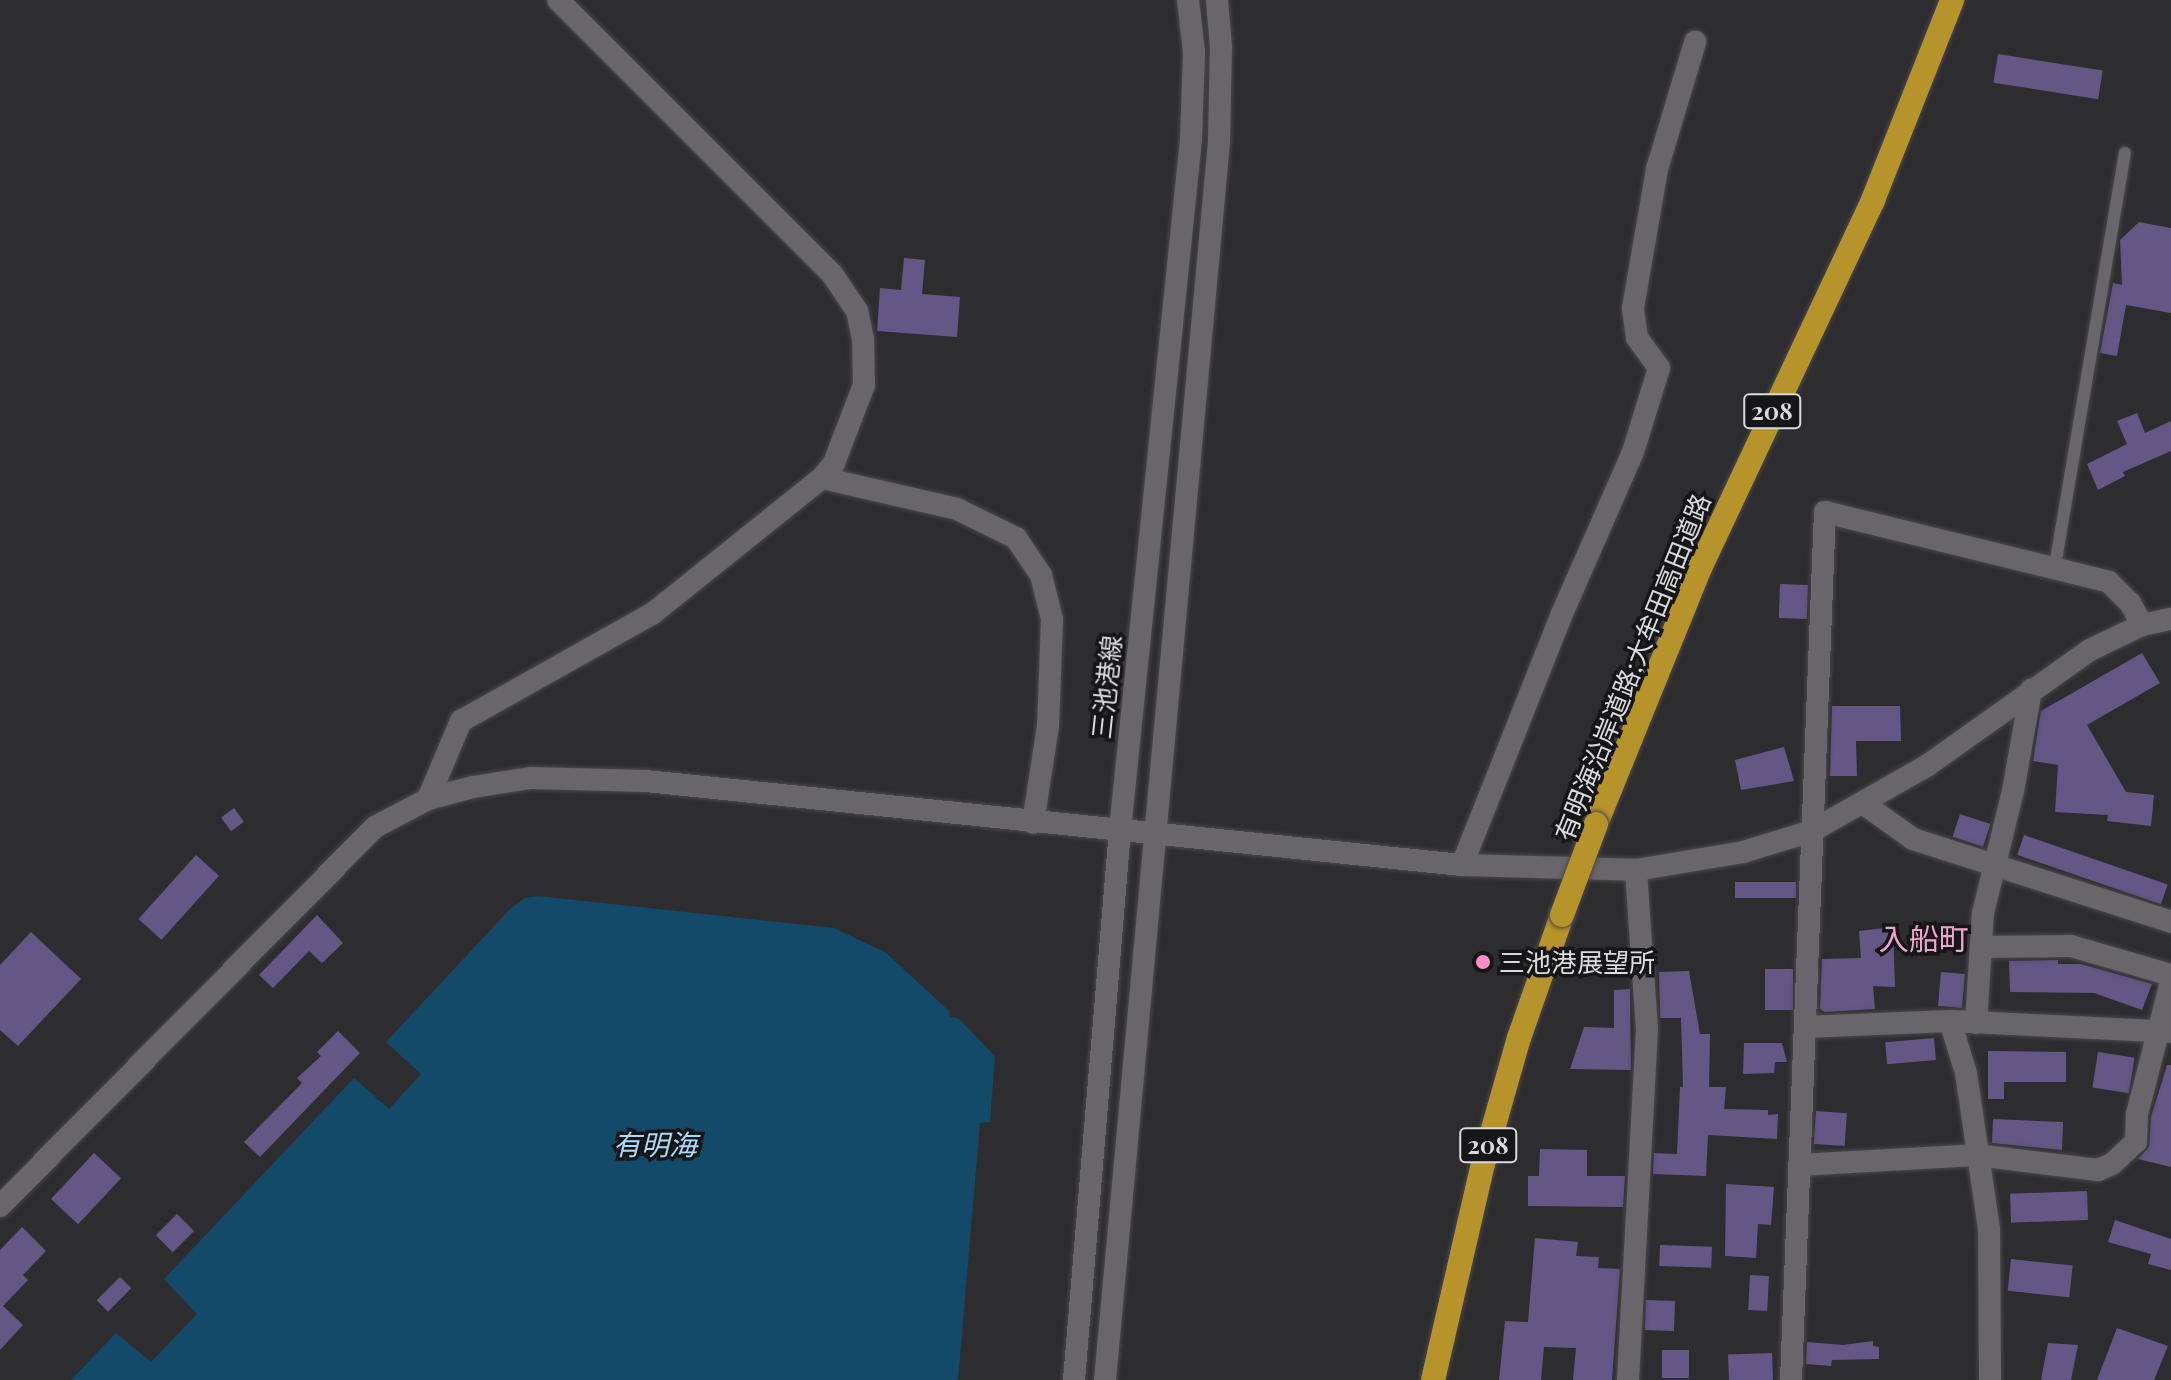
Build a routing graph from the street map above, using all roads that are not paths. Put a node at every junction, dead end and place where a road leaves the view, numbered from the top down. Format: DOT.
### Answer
graph roads {
  1 [pos="558,0"];
  2 [pos="1188,0"];
  3 [pos="1217,0"];
  4 [pos="1952,0"];
  5 [pos="1695,42"];
  6 [pos="2125,153"];
  7 [pos="822,478"];
  8 [pos="2055,566"];
  9 [pos="2171,619"];
  10 [pos="2142,625"];
  11 [pos="2031,690"];
  12 [pos="428,799"];
  13 [pos="1864,804"];
  14 [pos="1033,823"];
  15 [pos="1120,830"];
  16 [pos="1812,831"];
  17 [pos="1154,834"];
  18 [pos="1994,863"];
  19 [pos="1462,865"];
  20 [pos="1636,870"];
  21 [pos="2171,922"];
  22 [pos="1982,947"];
  23 [pos="2171,975"];
  24 [pos="2171,982"];
  25 [pos="1950,1021"];
  26 [pos="1976,1023"];
  27 [pos="1805,1027"];
  28 [pos="2166,1031"];
  29 [pos="1976,1155"];
  30 [pos="1799,1165"];
  31 [pos="0,1206"];
  32 [pos="1074,1380"];
  33 [pos="1105,1380"];
  34 [pos="1433,1380"];
  35 [pos="1628,1380"];
  36 [pos="1791,1380"];
  37 [pos="1990,1380"];
  1 -- 7 [label="street"];
  2 -- 15 [label="street, 三池港線"];
  3 -- 17 [label="street"];
  4 -- 34 [label="highway, 有明海沿岸道路;大牟田高田道路 / 208, bridge"];
  5 -- 19 [label="street"];
  6 -- 8 [label="lane"];
  7 -- 12 [label="street"];
  7 -- 14 [label="street"];
  8 -- 10 [label="street"];
  8 -- 16 [label="street"];
  9 -- 10 [label="street"];
  10 -- 11 [label="street"];
  11 -- 13 [label="street"];
  11 -- 18 [label="street"];
  12 -- 14 [label="street"];
  12 -- 31 [label="street"];
  13 -- 16 [label="street"];
  13 -- 18 [label="street"];
  14 -- 15 [label="street"];
  15 -- 17 [label="street"];
  15 -- 32 [label="street, 三池港線"];
  16 -- 20 [label="street"];
  16 -- 27 [label="street"];
  17 -- 19 [label="street"];
  17 -- 33 [label="street"];
  18 -- 21 [label="street"];
  18 -- 22 [label="street"];
  19 -- 20 [label="street"];
  20 -- 35 [label="street"];
  22 -- 23 [label="street"];
  22 -- 26 [label="street"];
  24 -- 28 [label="street"];
  25 -- 26 [label="street"];
  25 -- 27 [label="street"];
  25 -- 29 [label="street"];
  26 -- 28 [label="street"];
  27 -- 30 [label="street"];
  28 -- 29 [label="street"];
  29 -- 30 [label="street"];
  29 -- 37 [label="street"];
  30 -- 36 [label="street"];
}
